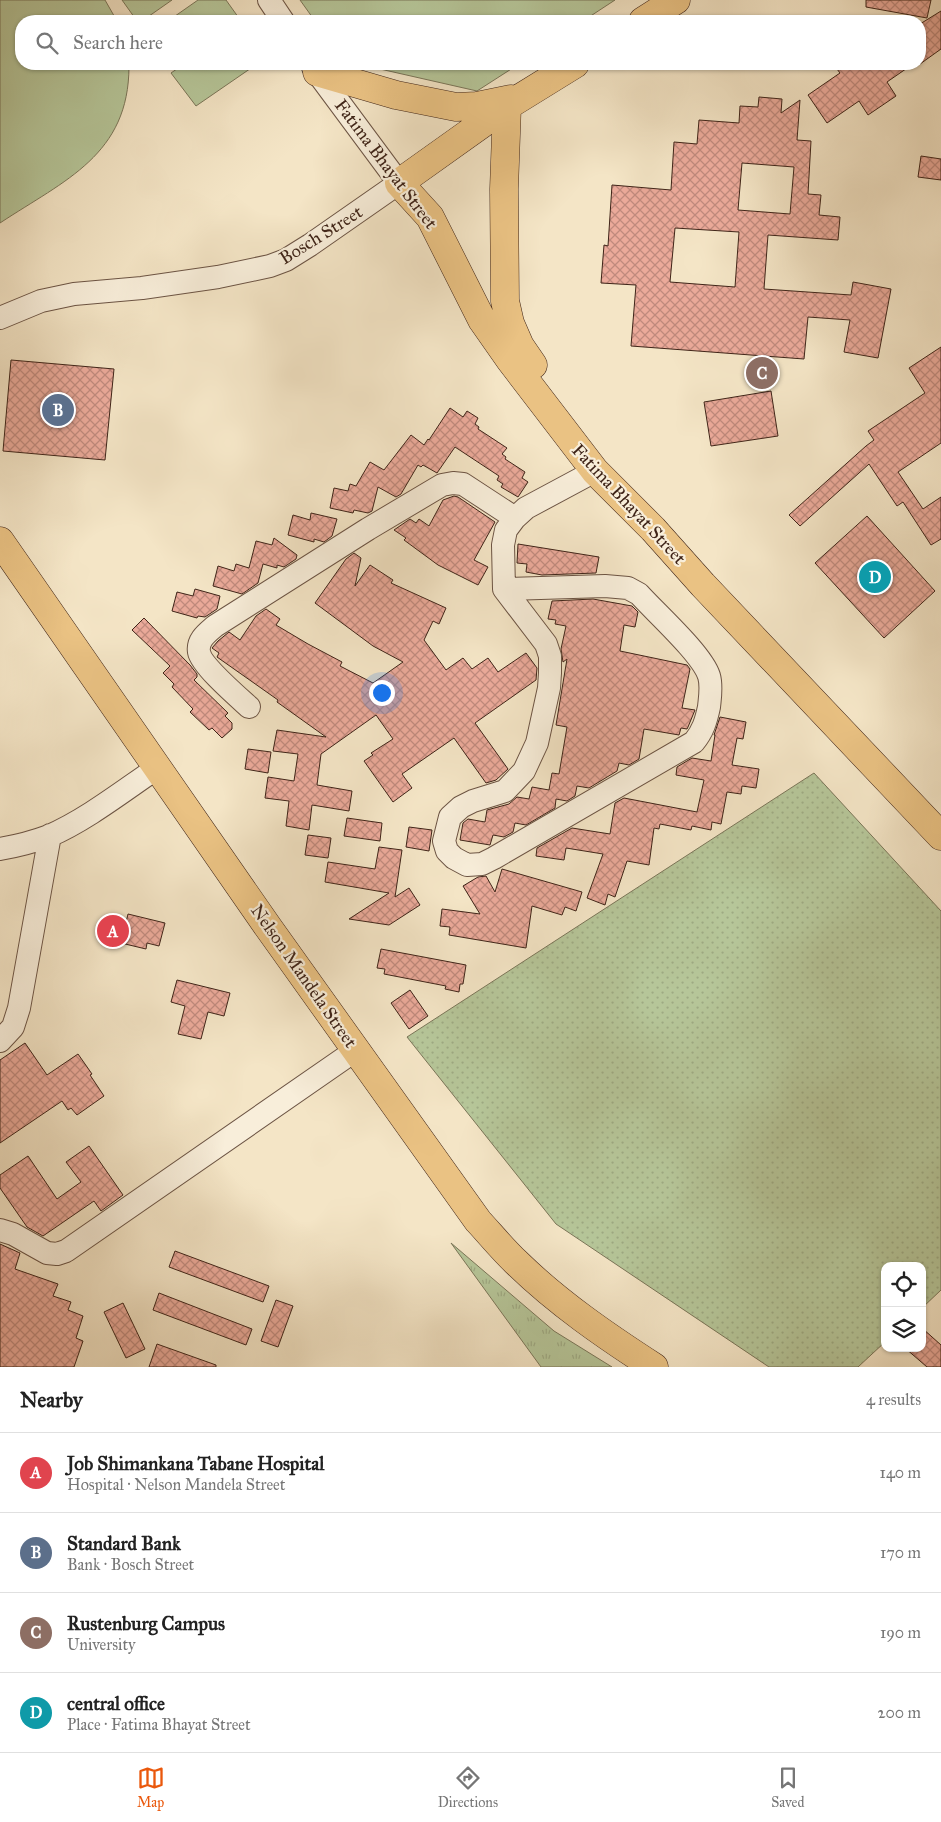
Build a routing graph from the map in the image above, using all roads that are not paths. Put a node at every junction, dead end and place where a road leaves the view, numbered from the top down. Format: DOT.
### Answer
graph roads {
  1 [pos="269,0"];
  2 [pos="676,0"];
  3 [pos="279,15"];
  4 [pos="652,15"];
  5 [pos="315,70"];
  6 [pos="320,70"];
  7 [pos="565,70"];
  8 [pos="516,101"];
  9 [pos="399,183"];
  10 [pos="0,318"];
  11 [pos="595,471"];
  12 [pos="515,518"];
  13 [pos="653,529"];
  14 [pos="0,541"];
  15 [pos="504,589"];
  16 [pos="249,707"];
  17 [pos="158,768"];
  18 [pos="50,835"];
  19 [pos="941,836"];
  20 [pos="0,849"];
  21 [pos="0,1041"];
  22 [pos="356,1050"];
  23 [pos="0,1230"];
  24 [pos="654,1367"];
  1 -- 3 [label="street"];
  2 -- 4 [label="main road"];
  5 -- 9 [label="street, Fatima Bhayat Street"];
  6 -- 8 [label="main road"];
  7 -- 8 [label="main road, Bosch Street"];
  8 -- 9 [label="main road, Bosch Street"];
  8 -- 13 [label="main road"];
  9 -- 10 [label="street, Bosch Street"];
  9 -- 11 [label="main road, Fatima Bhayat Street"];
  11 -- 12 [label="street"];
  11 -- 13 [label="main road, Fatima Bhayat Street"];
  12 -- 15 [label="street"];
  12 -- 16 [label="street"];
  13 -- 19 [label="main road, Fatima Bhayat Street"];
  14 -- 17 [label="main road, Nelson Mandela Street"];
  15 -- 15 [label="street"];
  17 -- 18 [label="street"];
  17 -- 22 [label="main road, Nelson Mandela Street"];
  18 -- 20 [label="street"];
  18 -- 21 [label="street"];
  22 -- 23 [label="street"];
  22 -- 24 [label="main road, Nelson Mandela Street"];
}
